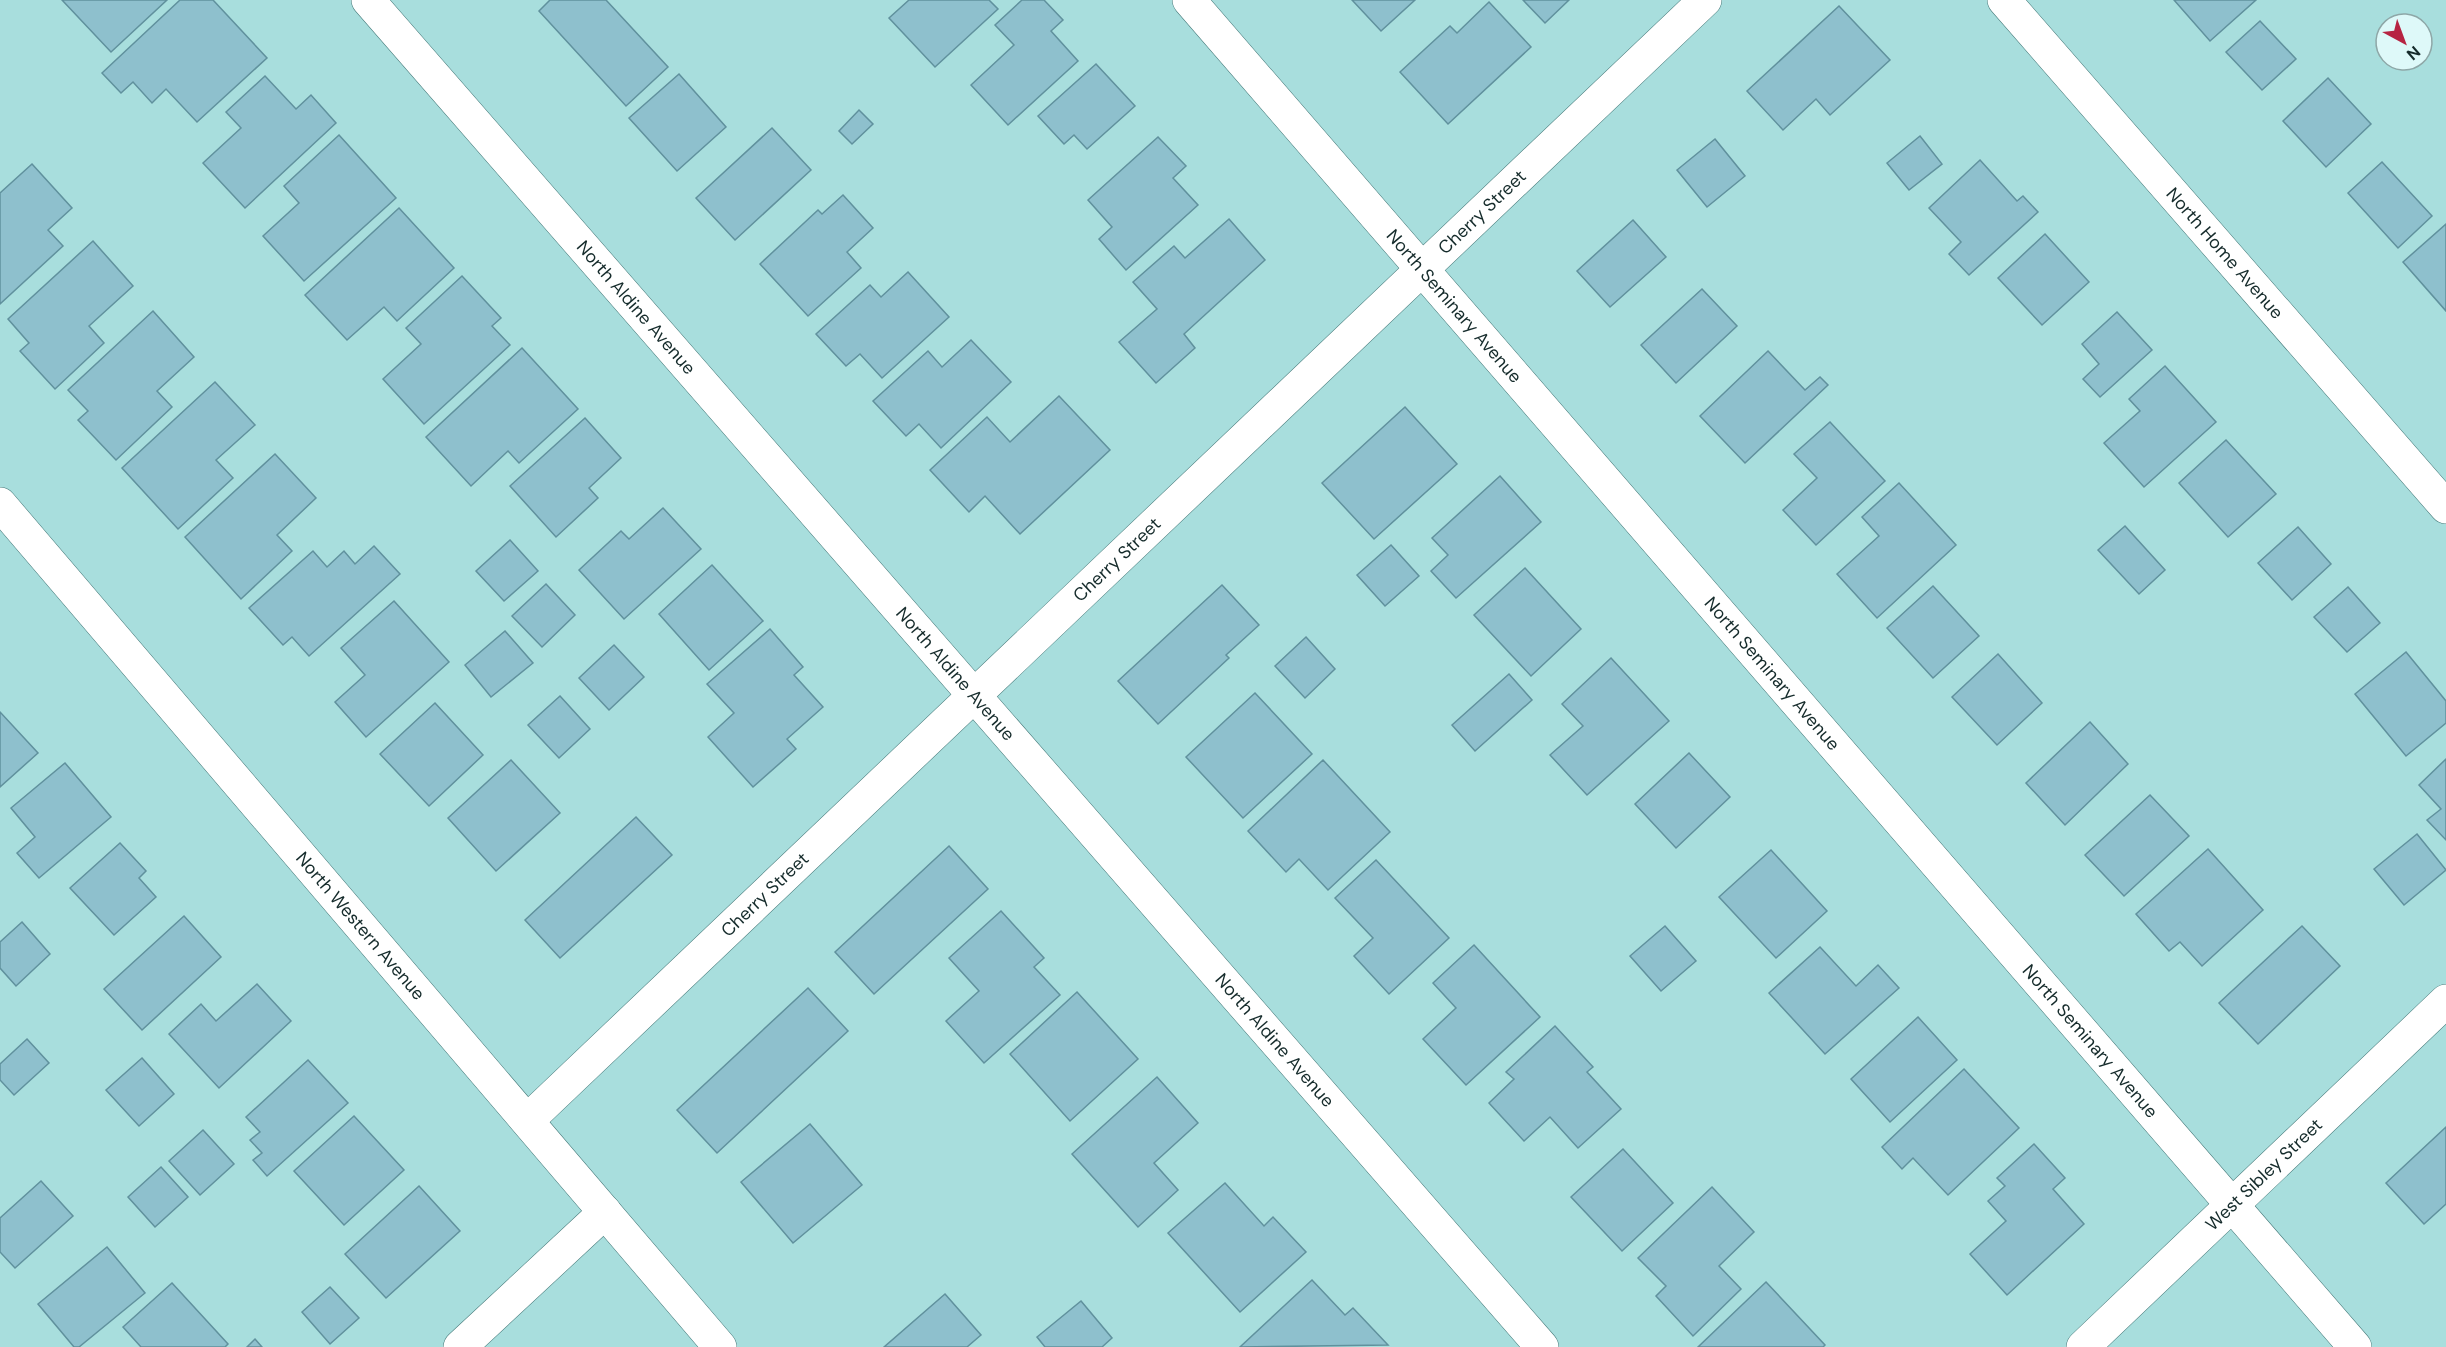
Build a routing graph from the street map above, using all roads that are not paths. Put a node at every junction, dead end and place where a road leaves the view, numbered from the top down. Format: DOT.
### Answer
graph roads {
  1 [pos="368,0"];
  2 [pos="1188,0"];
  3 [pos="1705,0"];
  4 [pos="2004,0"];
  5 [pos="1423,267"];
  6 [pos="0,504"];
  7 [pos="2446,507"];
  8 [pos="975,695"];
  9 [pos="2446,1001"];
  10 [pos="528,1120"];
  11 [pos="2232,1204"];
  12 [pos="605,1212"];
  13 [pos="459,1347"];
  14 [pos="720,1347"];
  15 [pos="1542,1347"];
  16 [pos="2083,1347"];
  17 [pos="2355,1347"];
  1 -- 8 [label="street, North Aldine Avenue"];
  2 -- 5 [label="street, North Seminary Avenue"];
  3 -- 5 [label="street, Cherry Street"];
  4 -- 7 [label="street, North Home Avenue"];
  5 -- 8 [label="street, Cherry Street"];
  5 -- 11 [label="street, North Seminary Avenue"];
  6 -- 10 [label="street, North Western Avenue"];
  8 -- 10 [label="street, Cherry Street"];
  8 -- 15 [label="street, North Aldine Avenue"];
  9 -- 11 [label="street, West Sibley Street"];
  10 -- 12 [label="street, North Western Avenue"];
  11 -- 16 [label="street, West Sibley Street"];
  11 -- 17 [label="street, North Seminary Avenue"];
  12 -- 13 [label="street"];
  12 -- 14 [label="street, North Western Avenue"];
}
